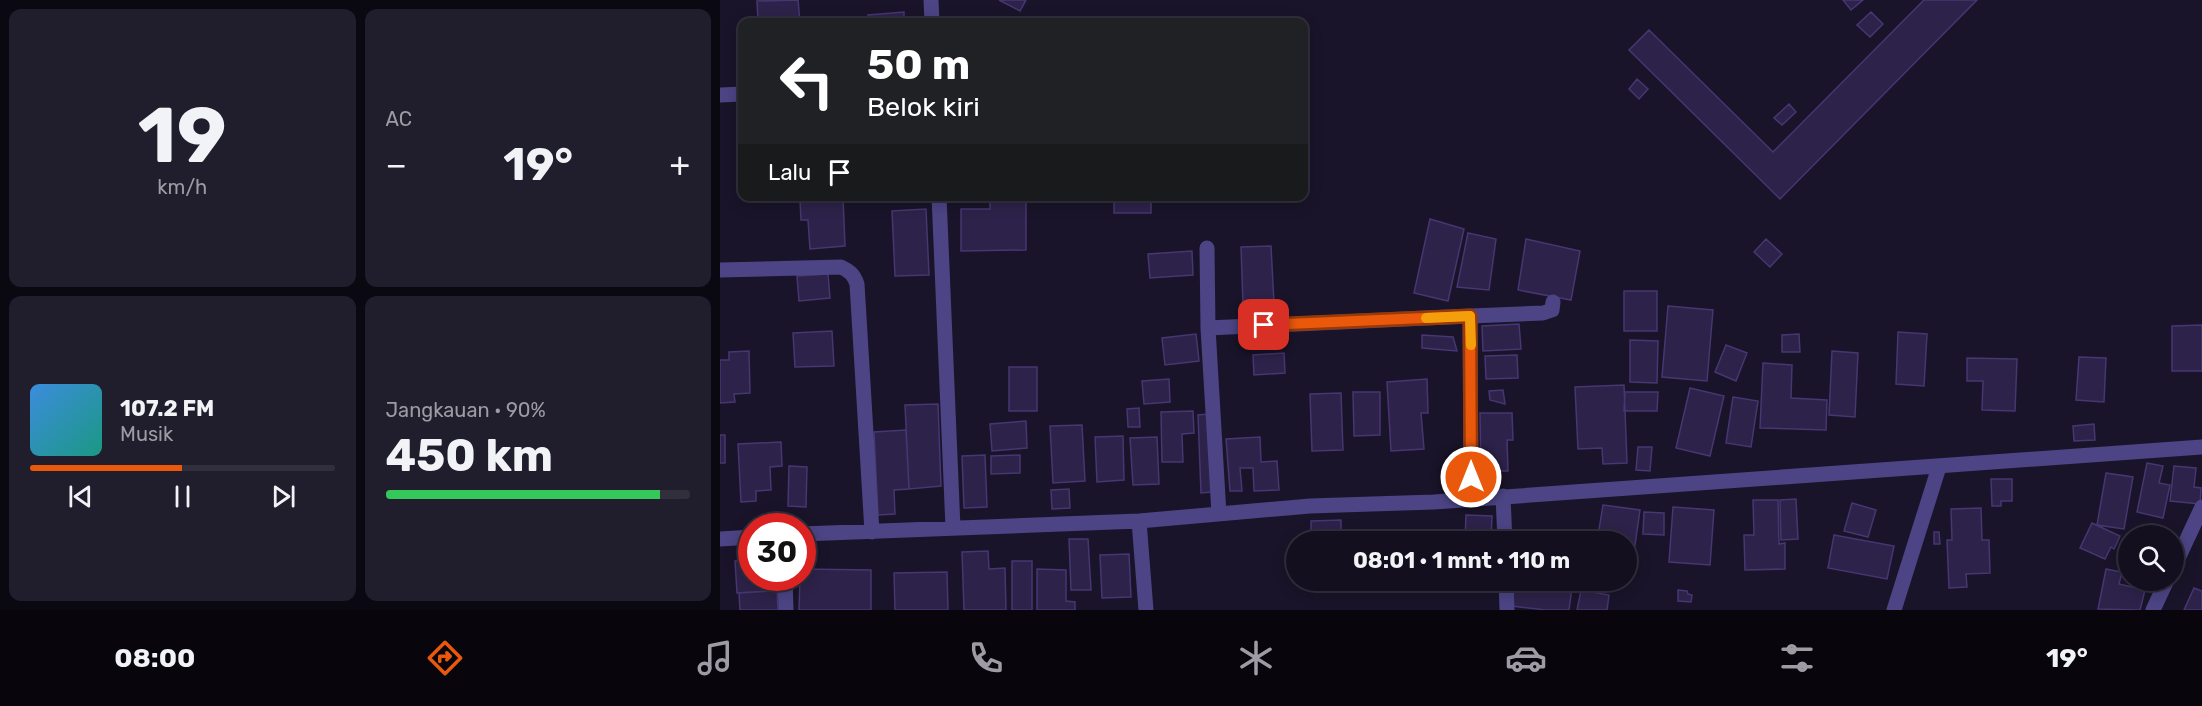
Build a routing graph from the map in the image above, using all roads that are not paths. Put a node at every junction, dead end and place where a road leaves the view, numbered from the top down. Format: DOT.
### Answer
graph roads {
  1 [pos="931,0"];
  2 [pos="932,18"];
  3 [pos="738,94"];
  4 [pos="720,95"];
  5 [pos="939,201"];
  6 [pos="1208,248"];
  7 [pos="720,270"];
  8 [pos="1554,302"];
  9 [pos="1470,316"];
  10 [pos="1208,328"];
  11 [pos="2202,447"];
  12 [pos="1939,467"];
  13 [pos="1503,496"];
  14 [pos="1471,498"];
  15 [pos="2202,507"];
  16 [pos="1219,514"];
  17 [pos="1139,521"];
  18 [pos="954,528"];
  19 [pos="1505,531"];
  20 [pos="872,532"];
  21 [pos="816,534"];
  22 [pos="738,537"];
  23 [pos="720,538"];
  24 [pos="2184,546"];
  25 [pos="785,591"];
  26 [pos="1506,591"];
  27 [pos="2162,591"];
  28 [pos="786,610"];
  29 [pos="1146,610"];
  30 [pos="1507,610"];
  31 [pos="1894,610"];
  32 [pos="2153,610"];
  1 -- 2 [label="street"];
  3 -- 4 [label="street"];
  5 -- 18 [label="street"];
  6 -- 10 [label="street"];
  7 -- 20 [label="street"];
  8 -- 9 [label="street"];
  9 -- 10 [label="street"];
  9 -- 14 [label="street"];
  10 -- 16 [label="street"];
  11 -- 12 [label="street"];
  12 -- 13 [label="street"];
  12 -- 31 [label="street"];
  13 -- 14 [label="street"];
  13 -- 19 [label="street"];
  14 -- 16 [label="street"];
  15 -- 24 [label="street"];
  16 -- 17 [label="street"];
  17 -- 18 [label="street"];
  17 -- 29 [label="street"];
  18 -- 20 [label="street"];
  20 -- 21 [label="street"];
  22 -- 23 [label="street"];
  25 -- 28 [label="street"];
  26 -- 30 [label="street"];
  27 -- 32 [label="street"];
}
